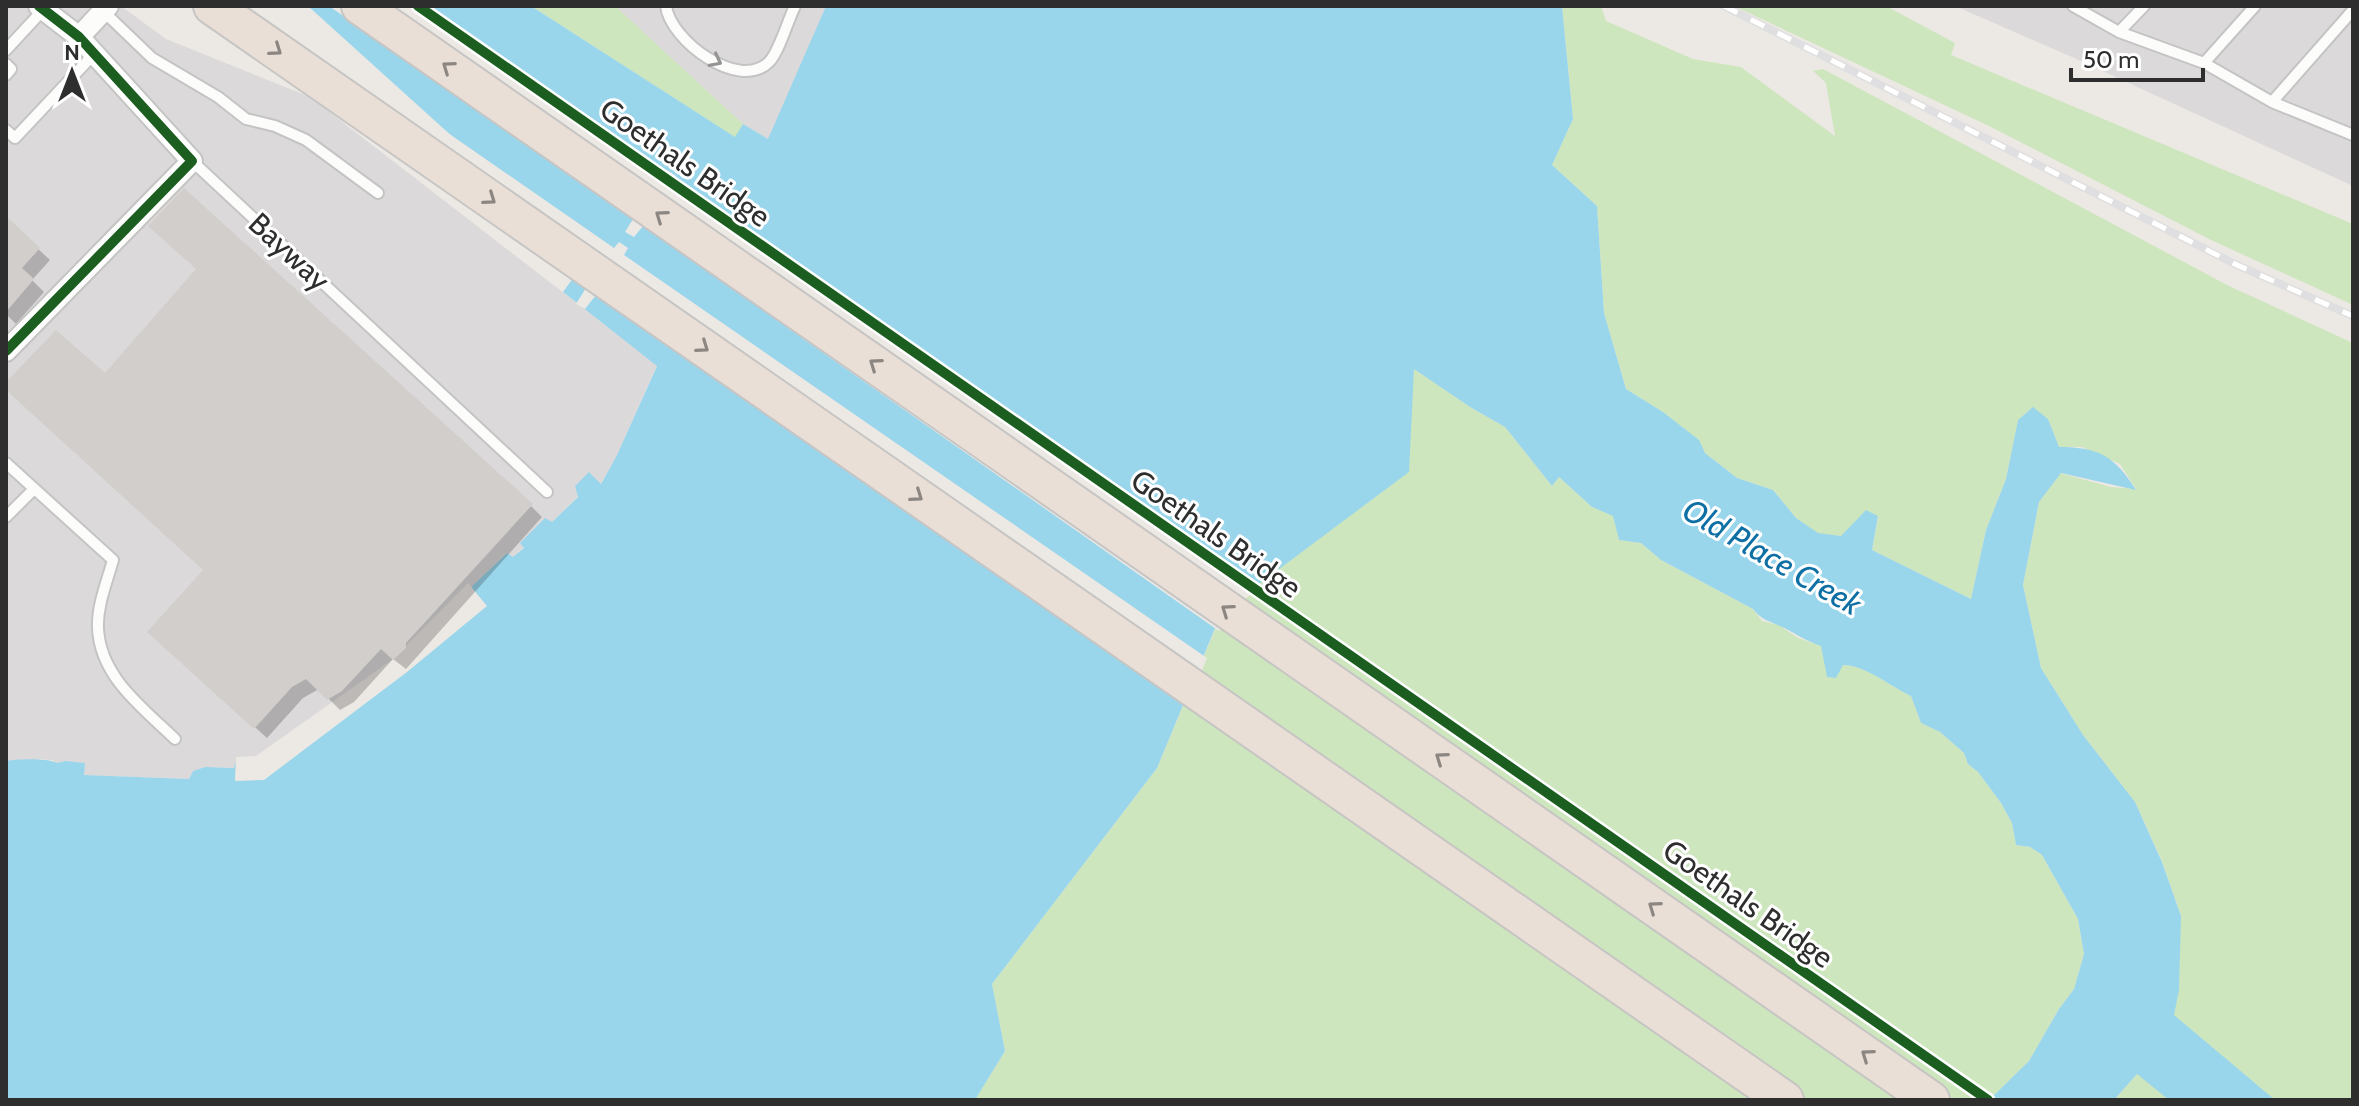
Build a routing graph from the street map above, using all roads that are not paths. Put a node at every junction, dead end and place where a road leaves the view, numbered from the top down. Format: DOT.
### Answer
graph roads {
  1 [pos="212,6"];
  2 [pos="360,6"];
  3 [pos="666,6"];
  4 [pos="795,6"];
  5 [pos="2073,6"];
  6 [pos="2144,6"];
  7 [pos="2255,6"];
  8 [pos="41,8"];
  9 [pos="105,8"];
  10 [pos="2353,10"];
  11 [pos="2119,32"];
  12 [pos="79,37"];
  13 [pos="6,50"];
  14 [pos="94,54"];
  15 [pos="2204,63"];
  16 [pos="6,64"];
  17 [pos="6,75"];
  18 [pos="2272,102"];
  19 [pos="6,130"];
  20 [pos="2353,135"];
  21 [pos="192,161"];
  22 [pos="378,193"];
  23 [pos="6,351"];
  24 [pos="6,463"];
  25 [pos="34,489"];
  26 [pos="547,492"];
  27 [pos="6,517"];
  28 [pos="175,739"];
  29 [pos="1785,1100"];
  30 [pos="1931,1100"];
  1 -- 29 [label="highway, one-way"];
  30 -- 2 [label="highway, Goethals Bridge, one-way"];
  3 -- 4 [label="lane, one-way"];
  5 -- 11 [label="lane"];
  6 -- 11 [label="lane"];
  7 -- 15 [label="lane"];
  8 -- 12 [label="street, Bayway"];
  8 -- 13 [label="lane"];
  9 -- 12 [label="street"];
  9 -- 22 [label="lane"];
  10 -- 18 [label="lane"];
  11 -- 15 [label="lane"];
  12 -- 14 [label="street, Bayway"];
  14 -- 19 [label="lane"];
  14 -- 21 [label="street, Bayway"];
  15 -- 18 [label="lane"];
  16 -- 17 [label="lane"];
  18 -- 20 [label="lane"];
  21 -- 23 [label="street"];
  21 -- 26 [label="lane, Bayway"];
  24 -- 25 [label="lane"];
  25 -- 27 [label="lane"];
  25 -- 28 [label="lane"];
}
